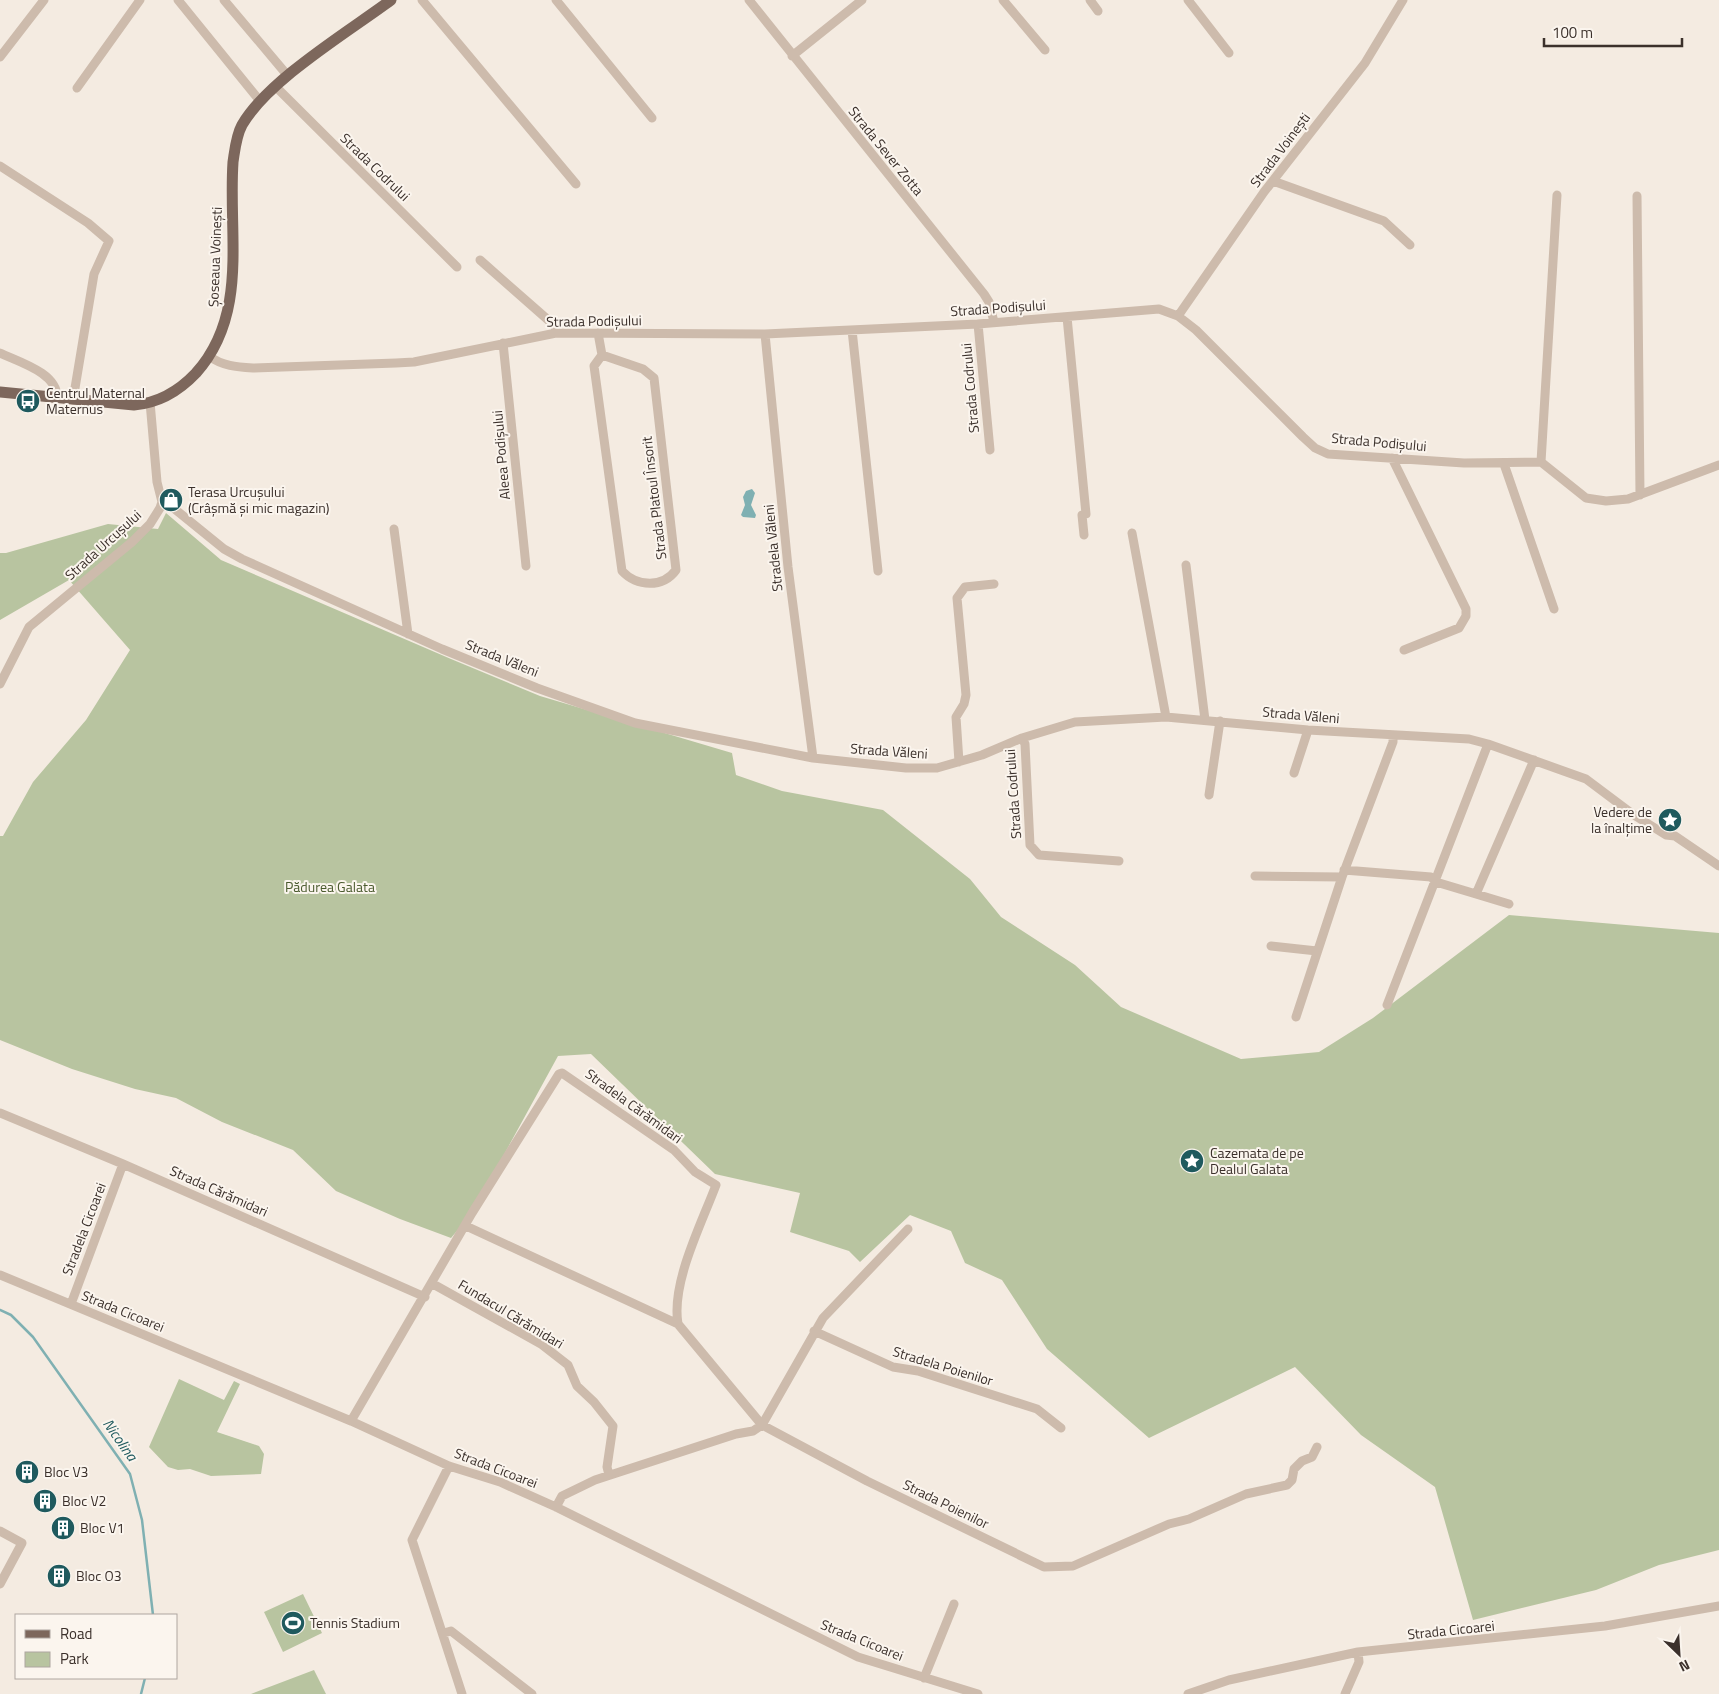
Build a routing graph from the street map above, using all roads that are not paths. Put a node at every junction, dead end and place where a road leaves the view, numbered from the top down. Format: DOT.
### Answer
graph roads {
  1 [pos="44,0"];
  2 [pos="140,0"];
  3 [pos="178,0"];
  4 [pos="224,0"];
  5 [pos="391,0"];
  6 [pos="422,0"];
  7 [pos="556,0"];
  8 [pos="749,0"];
  9 [pos="862,0"];
  10 [pos="1003,0"];
  11 [pos="1090,0"];
  12 [pos="1188,0"];
  13 [pos="1403,0"];
  14 [pos="1098,11"];
  15 [pos="1045,50"];
  16 [pos="1230,53"];
  17 [pos="792,56"];
  18 [pos="0,57"];
  19 [pos="288,76"];
  20 [pos="276,87"];
  21 [pos="77,88"];
  22 [pos="260,101"];
  23 [pos="652,118"];
  24 [pos="0,166"];
  25 [pos="1273,181"];
  26 [pos="576,184"];
  27 [pos="1557,195"];
  28 [pos="1637,196"];
  29 [pos="1410,245"];
  30 [pos="480,260"];
  31 [pos="457,267"];
  32 [pos="1178,316"];
  33 [pos="1067,317"];
  34 [pos="994,322"];
  35 [pos="978,324"];
  36 [pos="852,330"];
  37 [pos="598,333"];
  38 [pos="556,334"];
  39 [pos="765,334"];
  40 [pos="503,342"];
  41 [pos="0,353"];
  42 [pos="602,355"];
  43 [pos="209,356"];
  44 [pos="0,392"];
  45 [pos="57,398"];
  46 [pos="73,400"];
  47 [pos="150,402"];
  48 [pos="990,450"];
  49 [pos="1392,458"];
  50 [pos="1541,462"];
  51 [pos="1504,464"];
  52 [pos="1719,465"];
  53 [pos="1640,495"];
  54 [pos="162,502"];
  55 [pos="394,529"];
  56 [pos="1132,533"];
  57 [pos="1084,535"];
  58 [pos="1186,565"];
  59 [pos="526,566"];
  60 [pos="878,571"];
  61 [pos="994,584"];
  62 [pos="1554,609"];
  63 [pos="408,634"];
  64 [pos="1404,650"];
  65 [pos="0,684"];
  66 [pos="1166,716"];
  67 [pos="1206,720"];
  68 [pos="1220,721"];
  69 [pos="1308,730"];
  70 [pos="721,731"];
  71 [pos="1393,735"];
  72 [pos="1022,738"];
  73 [pos="718,741"];
  74 [pos="1488,744"];
  75 [pos="813,758"];
  76 [pos="1534,760"];
  77 [pos="959,762"];
  78 [pos="1294,773"];
  79 [pos="1209,794"];
  80 [pos="1119,861"];
  81 [pos="1719,866"];
  82 [pos="1343,874"];
  83 [pos="1255,876"];
  84 [pos="1435,880"];
  85 [pos="1476,894"];
  86 [pos="1509,904"];
  87 [pos="1271,946"];
  88 [pos="1317,951"];
  89 [pos="1387,1005"];
  90 [pos="1296,1017"];
  91 [pos="0,1113"];
  92 [pos="123,1164"];
  93 [pos="466,1226"];
  94 [pos="908,1230"];
  95 [pos="0,1276"];
  96 [pos="433,1284"];
  97 [pos="425,1297"];
  98 [pos="70,1304"];
  99 [pos="678,1324"];
  100 [pos="814,1331"];
  101 [pos="351,1421"];
  102 [pos="762,1425"];
  103 [pos="1061,1428"];
  104 [pos="1317,1447"];
  105 [pos="449,1466"];
  106 [pos="609,1475"];
  107 [pos="556,1507"];
  108 [pos="0,1531"];
  109 [pos="0,1584"];
  110 [pos="954,1604"];
  111 [pos="1719,1606"];
  112 [pos="444,1633"];
  113 [pos="1358,1652"];
  114 [pos="924,1678"];
  115 [pos="462,1694"];
  116 [pos="532,1694"];
  117 [pos="978,1694"];
  118 [pos="1188,1694"];
  119 [pos="1344,1694"];
  1 -- 18 [label="street"];
  2 -- 21 [label="street"];
  3 -- 22 [label="street"];
  4 -- 19 [label="street"];
  5 -- 19 [label="main road, Șoseaua Voinești"];
  6 -- 26 [label="street"];
  7 -- 23 [label="street"];
  8 -- 17 [label="street, Strada Sever Zotta"];
  9 -- 17 [label="street"];
  10 -- 15 [label="street"];
  11 -- 14 [label="street"];
  12 -- 16 [label="street"];
  13 -- 25 [label="street, Strada Voinești"];
  17 -- 34 [label="street, Strada Sever Zotta"];
  19 -- 20 [label="main road, Șoseaua Voinești"];
  20 -- 22 [label="main road, Șoseaua Voinești"];
  20 -- 31 [label="street, Strada Codrului"];
  22 -- 43 [label="main road, Șoseaua Voinești"];
  24 -- 46 [label="street"];
  25 -- 29 [label="street"];
  25 -- 32 [label="street, Strada Voinești"];
  27 -- 50 [label="street"];
  28 -- 53 [label="street"];
  30 -- 38 [label="street"];
  32 -- 33 [label="street, Strada Podișului"];
  32 -- 49 [label="street, Strada Podișului"];
  33 -- 34 [label="street, Strada Podișului"];
  33 -- 57 [label="street"];
  34 -- 35 [label="street, Strada Podișului"];
  35 -- 36 [label="street, Strada Podișului"];
  35 -- 48 [label="street, Strada Codrului"];
  36 -- 39 [label="street, Strada Podișului"];
  36 -- 60 [label="street"];
  37 -- 38 [label="street, Strada Podișului"];
  37 -- 39 [label="street, Strada Podișului"];
  37 -- 42 [label="street"];
  38 -- 40 [label="street, Strada Podișului"];
  39 -- 75 [label="street, Stradela Văleni"];
  40 -- 43 [label="street, Strada Podișului"];
  40 -- 59 [label="street, Aleea Podișului"];
  41 -- 45 [label="street"];
  42 -- 42 [label="street, Strada Platoul Însorit"];
  43 -- 47 [label="main road, Șoseaua Voinești"];
  44 -- 45 [label="main road, Șoseaua Voinești"];
  45 -- 46 [label="main road, Șoseaua Voinești"];
  46 -- 47 [label="main road, Șoseaua Voinești"];
  47 -- 54 [label="street"];
  49 -- 51 [label="street, Strada Podișului"];
  49 -- 64 [label="street"];
  50 -- 51 [label="street, Strada Podișului"];
  50 -- 53 [label="street"];
  51 -- 62 [label="street"];
  52 -- 53 [label="street"];
  54 -- 63 [label="street, Strada Văleni"];
  54 -- 65 [label="street, Strada Urcușului"];
  55 -- 63 [label="street"];
  56 -- 66 [label="street"];
  58 -- 67 [label="street"];
  61 -- 77 [label="street"];
  63 -- 73 [label="street, Strada Văleni"];
  66 -- 67 [label="street, Strada Văleni"];
  66 -- 72 [label="street, Strada Văleni"];
  67 -- 68 [label="street, Strada Văleni"];
  68 -- 69 [label="street, Strada Văleni"];
  68 -- 79 [label="street"];
  69 -- 71 [label="street, Strada Văleni"];
  69 -- 78 [label="street"];
  70 -- 73 [label="street"];
  71 -- 74 [label="street, Strada Văleni"];
  71 -- 82 [label="street"];
  72 -- 77 [label="street, Strada Văleni"];
  72 -- 80 [label="street, Strada Codrului"];
  73 -- 75 [label="street, Strada Văleni"];
  74 -- 76 [label="street, Strada Văleni"];
  74 -- 84 [label="street"];
  75 -- 77 [label="street, Strada Văleni"];
  76 -- 81 [label="street, Strada Văleni"];
  76 -- 85 [label="street"];
  82 -- 83 [label="street"];
  82 -- 84 [label="street"];
  82 -- 88 [label="street"];
  84 -- 85 [label="street"];
  84 -- 89 [label="street"];
  85 -- 86 [label="street"];
  87 -- 88 [label="street"];
  88 -- 90 [label="street"];
  91 -- 92 [label="street, Strada Cărămidari"];
  92 -- 97 [label="street, Strada Cărămidari"];
  92 -- 98 [label="street, Stradela Cicoarei"];
  93 -- 96 [label="street, Stradela Cărămidari"];
  93 -- 99 [label="street"];
  93 -- 99 [label="street, Stradela Cărămidari"];
  94 -- 100 [label="street"];
  95 -- 98 [label="street, Strada Cicoarei"];
  96 -- 97 [label="street, Stradela Cărămidari"];
  96 -- 106 [label="street, Fundacul Cărămidari"];
  97 -- 101 [label="street, Stradela Cărămidari"];
  98 -- 101 [label="street, Strada Cicoarei"];
  99 -- 102 [label="street"];
  100 -- 102 [label="street"];
  100 -- 103 [label="street, Stradela Poienilor"];
  101 -- 105 [label="street, Strada Cicoarei"];
  102 -- 104 [label="street, Strada Poienilor"];
  102 -- 106 [label="street"];
  105 -- 107 [label="street, Strada Cicoarei"];
  105 -- 112 [label="street"];
  106 -- 107 [label="street"];
  107 -- 114 [label="street, Strada Cicoarei"];
  108 -- 109 [label="street"];
  110 -- 114 [label="street"];
  111 -- 113 [label="street, Strada Cicoarei"];
  112 -- 115 [label="street"];
  112 -- 116 [label="street"];
  113 -- 118 [label="street, Strada Cicoarei"];
  113 -- 119 [label="street"];
  114 -- 117 [label="street, Strada Cicoarei"];
}
